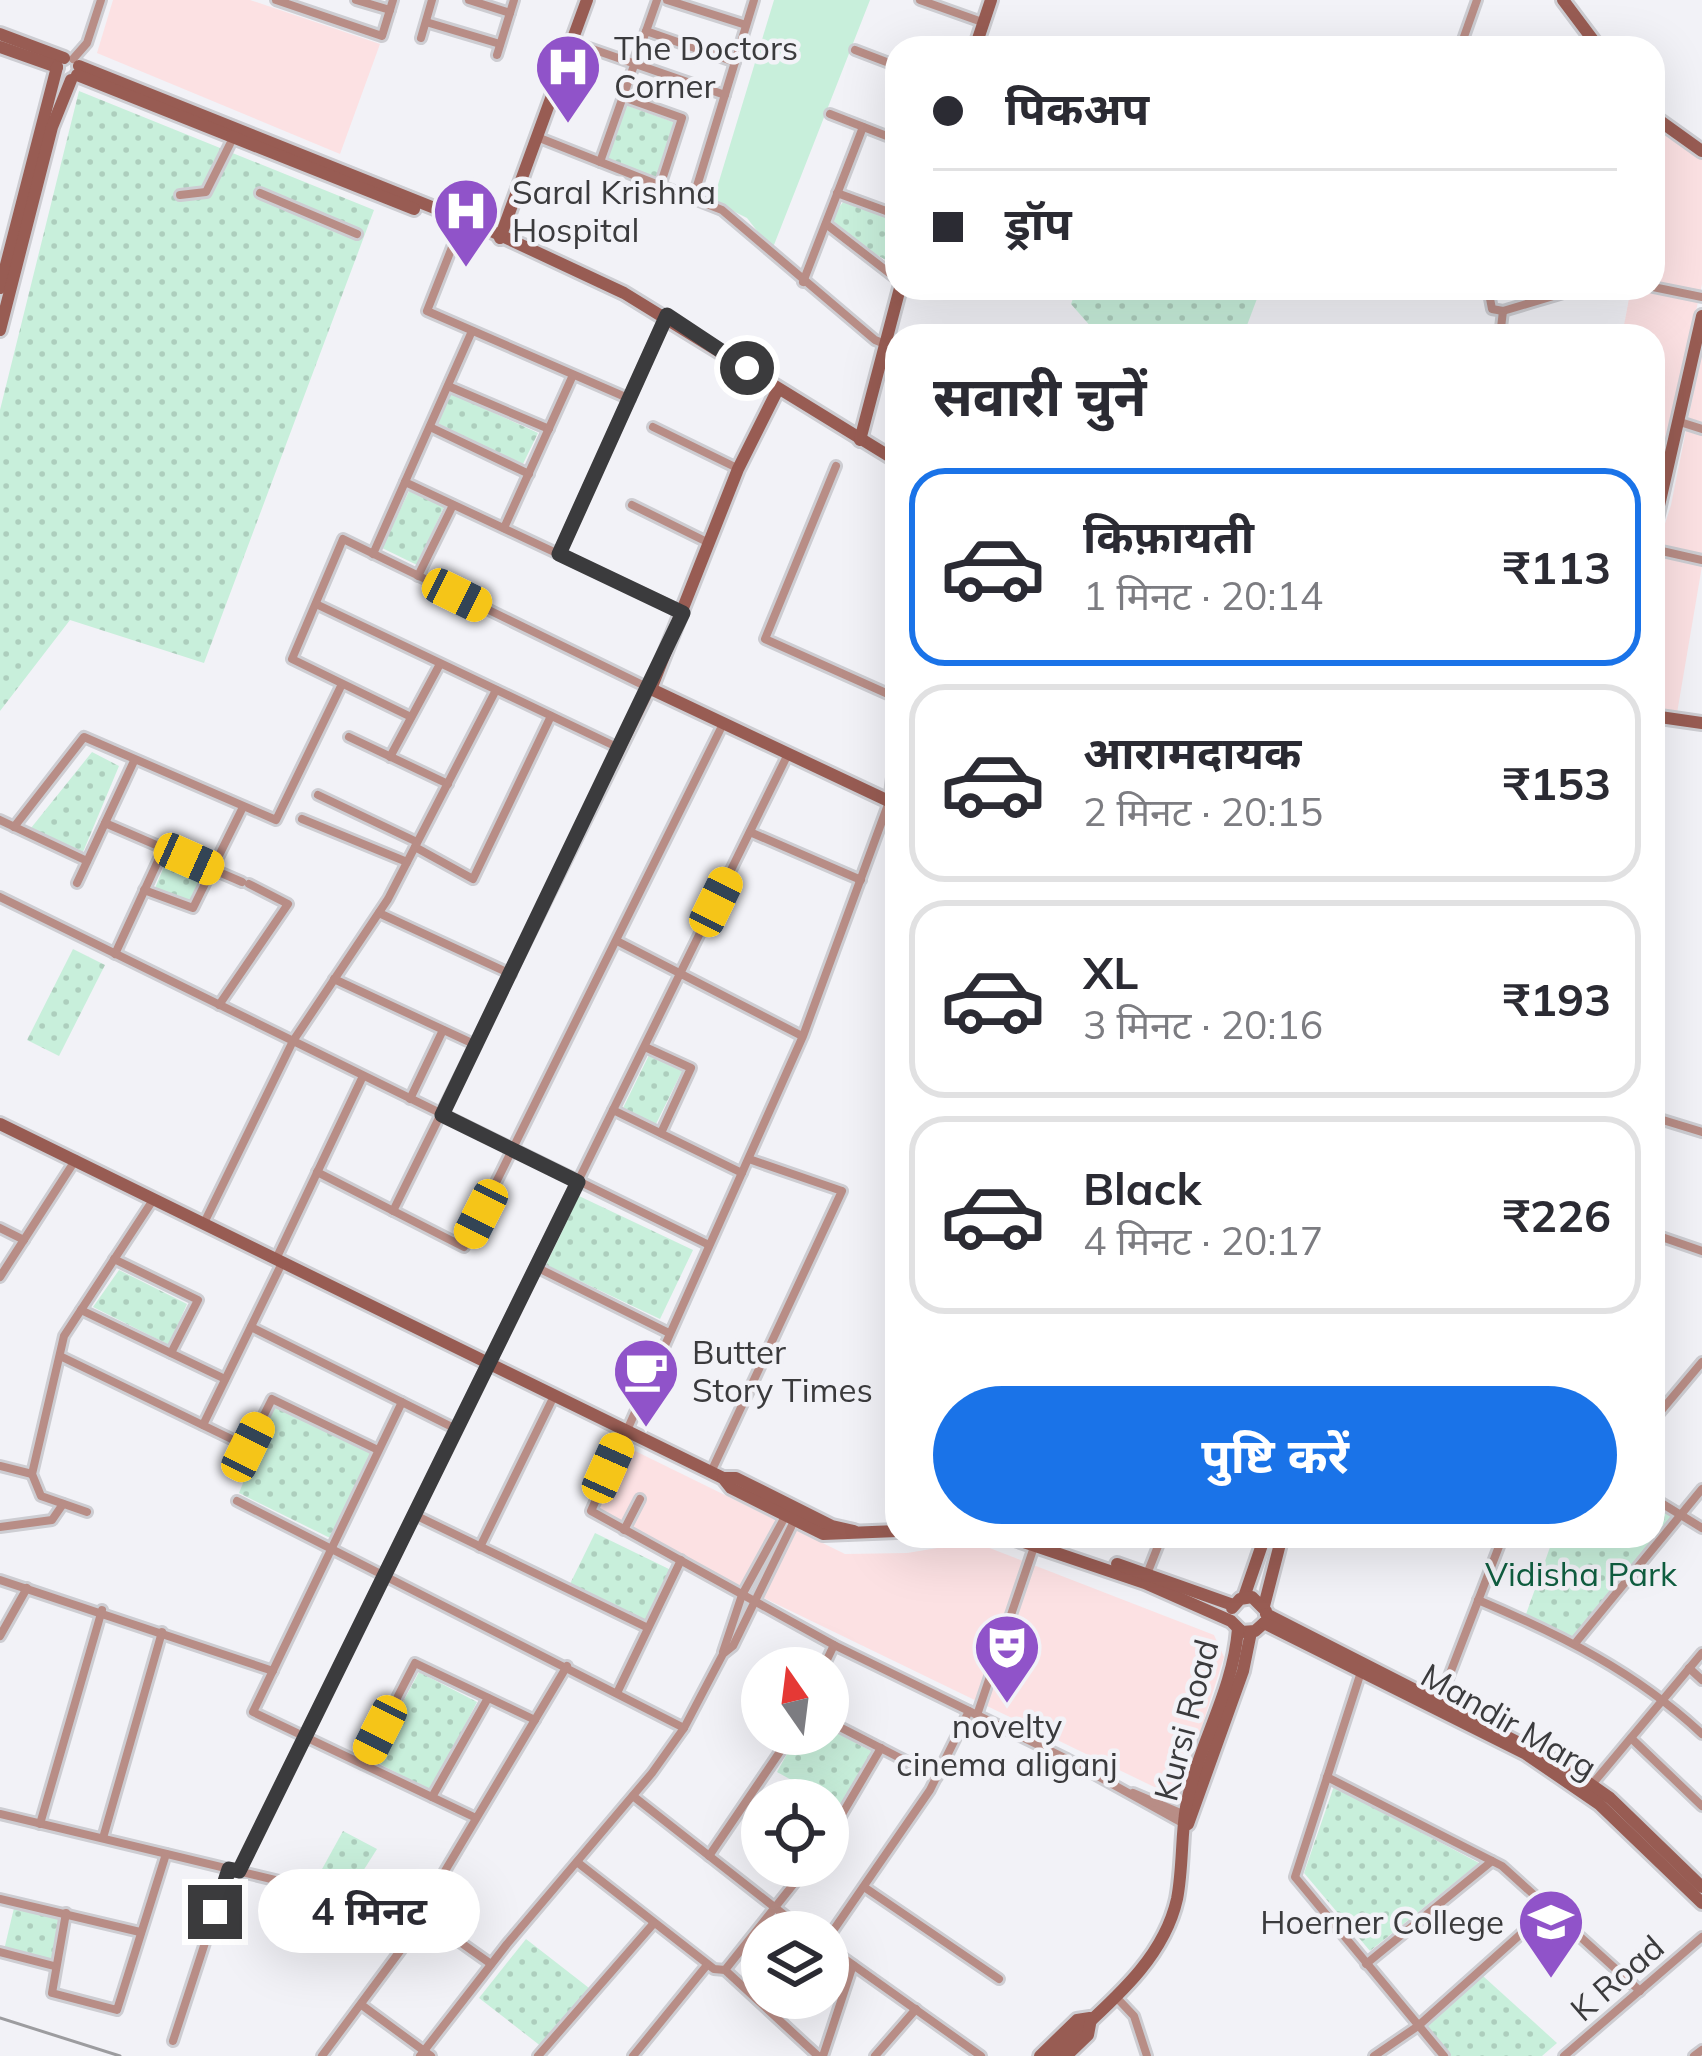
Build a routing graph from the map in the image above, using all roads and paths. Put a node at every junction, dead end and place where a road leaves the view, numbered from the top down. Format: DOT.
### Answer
graph roads {
  1 [pos="101,0"];
  2 [pos="276,0"];
  3 [pos="356,0"];
  4 [pos="432,0"];
  5 [pos="469,0"];
  6 [pos="514,0"];
  7 [pos="587,0"];
  8 [pos="657,0"];
  9 [pos="667,0"];
  10 [pos="754,0"];
  11 [pos="920,0"];
  12 [pos="992,0"];
  13 [pos="1478,0"];
  14 [pos="1563,0"];
  15 [pos="697,4"];
  16 [pos="391,5"];
  17 [pos="510,13"];
  18 [pos="426,22"];
  19 [pos="984,22"];
  20 [pos="746,26"];
  21 [pos="646,31"];
  22 [pos="0,34"];
  23 [pos="979,36"];
  24 [pos="1464,36"];
  25 [pos="1590,36"];
  26 [pos="421,38"];
  27 [pos="572,42"];
  28 [pos="500,44"];
  29 [pos="0,47"];
  30 [pos="855,50"];
  31 [pos="497,56"];
  32 [pos="885,61"];
  33 [pos="735,62"];
  34 [pos="634,64"];
  35 [pos="68,69"];
  36 [pos="725,95"];
  37 [pos="623,97"];
  38 [pos="171,106"];
  39 [pos="830,114"];
  40 [pos="1665,125"];
  41 [pos="863,127"];
  42 [pos="885,135"];
  43 [pos="537,136"];
  44 [pos="233,138"];
  45 [pos="1702,151"];
  46 [pos="600,162"];
  47 [pos="660,186"];
  48 [pos="838,193"];
  49 [pos="260,194"];
  50 [pos="180,195"];
  51 [pos="693,199"];
  52 [pos="885,211"];
  53 [pos="826,224"];
  54 [pos="460,227"];
  55 [pos="357,234"];
  56 [pos="500,238"];
  57 [pos="885,270"];
  58 [pos="803,283"];
  59 [pos="0,288"];
  60 [pos="1665,289"];
  61 [pos="1702,297"];
  62 [pos="1490,300"];
  63 [pos="1538,300"];
  64 [pos="1503,310"];
  65 [pos="667,315"];
  66 [pos="1501,324"];
  67 [pos="1701,325"];
  68 [pos="0,330"];
  69 [pos="472,331"];
  70 [pos="885,343"];
  71 [pos="885,365"];
  72 [pos="573,375"];
  73 [pos="448,386"];
  74 [pos="778,389"];
  75 [pos="630,399"];
  76 [pos="1680,422"];
  77 [pos="430,427"];
  78 [pos="653,427"];
  79 [pos="549,429"];
  80 [pos="1702,429"];
  81 [pos="860,440"];
  82 [pos="885,454"];
  83 [pos="836,466"];
  84 [pos="738,469"];
  85 [pos="529,474"];
  86 [pos="405,482"];
  87 [pos="1665,483"];
  88 [pos="453,505"];
  89 [pos="632,505"];
  90 [pos="504,528"];
  91 [pos="707,542"];
  92 [pos="1665,552"];
  93 [pos="373,554"];
  94 [pos="559,554"];
  95 [pos="1702,560"];
  96 [pos="418,576"];
  97 [pos="316,604"];
  98 [pos="683,613"];
  99 [pos="440,664"];
  100 [pos="342,684"];
  101 [pos="651,689"];
  102 [pos="496,690"];
  103 [pos="885,693"];
  104 [pos="551,716"];
  105 [pos="411,717"];
  106 [pos="1665,718"];
  107 [pos="1702,723"];
  108 [pos="723,724"];
  109 [pos="349,737"];
  110 [pos="621,749"];
  111 [pos="788,754"];
  112 [pos="390,757"];
  113 [pos="134,761"];
  114 [pos="448,784"];
  115 [pos="318,795"];
  116 [pos="885,799"];
  117 [pos="242,809"];
  118 [pos="302,819"];
  119 [pos="0,820"];
  120 [pos="885,822"];
  121 [pos="105,823"];
  122 [pos="14,827"];
  123 [pos="750,832"];
  124 [pos="416,845"];
  125 [pos="164,848"];
  126 [pos="87,861"];
  127 [pos="407,862"];
  128 [pos="214,870"];
  129 [pos="860,880"];
  130 [pos="76,883"];
  131 [pos="144,890"];
  132 [pos="0,897"];
  133 [pos="379,913"];
  134 [pos="617,940"];
  135 [pos="115,954"];
  136 [pos="682,971"];
  137 [pos="511,974"];
  138 [pos="334,979"];
  139 [pos="219,1006"];
  140 [pos="443,1030"];
  141 [pos="802,1036"];
  142 [pos="292,1041"];
  143 [pos="476,1046"];
  144 [pos="645,1047"];
  145 [pos="363,1076"];
  146 [pos="410,1099"];
  147 [pos="614,1110"];
  148 [pos="442,1115"];
  149 [pos="1665,1121"];
  150 [pos="0,1124"];
  151 [pos="1702,1132"];
  152 [pos="661,1133"];
  153 [pos="514,1150"];
  154 [pos="76,1159"];
  155 [pos="749,1159"];
  156 [pos="317,1172"];
  157 [pos="742,1173"];
  158 [pos="578,1182"];
  159 [pos="154,1198"];
  160 [pos="393,1211"];
  161 [pos="204,1223"];
  162 [pos="0,1228"];
  163 [pos="1665,1238"];
  164 [pos="24,1240"];
  165 [pos="709,1245"];
  166 [pos="1702,1251"];
  167 [pos="114,1259"];
  168 [pos="279,1261"];
  169 [pos="536,1267"];
  170 [pos="0,1277"];
  171 [pos="81,1310"];
  172 [pos="250,1327"];
  173 [pos="669,1333"];
  174 [pos="171,1353"];
  175 [pos="60,1356"];
  176 [pos="1702,1362"];
  177 [pos="488,1364"];
  178 [pos="225,1379"];
  179 [pos="554,1396"];
  180 [pos="402,1402"];
  181 [pos="1665,1406"];
  182 [pos="203,1425"];
  183 [pos="457,1429"];
  184 [pos="625,1430"];
  185 [pos="379,1450"];
  186 [pos="0,1466"];
  187 [pos="32,1474"];
  188 [pos="717,1475"];
  189 [pos="1702,1490"];
  190 [pos="640,1499"];
  191 [pos="237,1501"];
  192 [pos="63,1504"];
  193 [pos="1665,1505"];
  194 [pos="87,1512"];
  195 [pos="792,1514"];
  196 [pos="415,1515"];
  197 [pos="1681,1515"];
  198 [pos="0,1527"];
  199 [pos="885,1527"];
  200 [pos="1702,1528"];
  201 [pos="624,1530"];
  202 [pos="1665,1535"];
  203 [pos="332,1547"];
  204 [pos="480,1547"];
  205 [pos="1030,1548"];
  206 [pos="1054,1548"];
  207 [pos="1063,1548"];
  208 [pos="1158,1548"];
  209 [pos="1260,1548"];
  210 [pos="1279,1548"];
  211 [pos="1498,1548"];
  212 [pos="1654,1548"];
  213 [pos="681,1560"];
  214 [pos="386,1574"];
  215 [pos="1148,1574"];
  216 [pos="0,1580"];
  217 [pos="27,1588"];
  218 [pos="742,1595"];
  219 [pos="1478,1600"];
  220 [pos="753,1601"];
  221 [pos="1239,1601"];
  222 [pos="102,1610"];
  223 [pos="1265,1614"];
  224 [pos="646,1628"];
  225 [pos="1240,1628"];
  226 [pos="162,1632"];
  227 [pos="0,1636"];
  228 [pos="1577,1642"];
  229 [pos="834,1645"];
  230 [pos="1702,1653"];
  231 [pos="723,1654"];
  232 [pos="567,1666"];
  233 [pos="1363,1666"];
  234 [pos="1689,1668"];
  235 [pos="273,1671"];
  236 [pos="1702,1680"];
  237 [pos="617,1693"];
  238 [pos="488,1698"];
  239 [pos="1664,1699"];
  240 [pos="1438,1704"];
  241 [pos="973,1713"];
  242 [pos="535,1720"];
  243 [pos="684,1728"];
  244 [pos="849,1732"];
  245 [pos="1702,1734"];
  246 [pos="305,1737"];
  247 [pos="1631,1738"];
  248 [pos="880,1748"];
  249 [pos="778,1755"];
  250 [pos="363,1764"];
  251 [pos="937,1777"];
  252 [pos="1327,1777"];
  253 [pos="1588,1790"];
  254 [pos="633,1796"];
  255 [pos="432,1797"];
  256 [pos="849,1802"];
  257 [pos="1702,1806"];
  258 [pos="0,1814"];
  259 [pos="476,1818"];
  260 [pos="1187,1821"];
  261 [pos="40,1824"];
  262 [pos="102,1838"];
  263 [pos="166,1854"];
  264 [pos="709,1856"];
  265 [pos="1492,1861"];
  266 [pos="577,1862"];
  267 [pos="234,1870"];
  268 [pos="792,1887"];
  269 [pos="1702,1887"];
  270 [pos="867,1889"];
  271 [pos="1,1903"];
  272 [pos="1702,1903"];
  273 [pos="1551,1907"];
  274 [pos="776,1909"];
  275 [pos="779,1911"];
  276 [pos="66,1913"];
  277 [pos="849,1913"];
  278 [pos="420,1919"];
  279 [pos="654,1923"];
  280 [pos="140,1932"];
  281 [pos="1702,1936"];
  282 [pos="0,1952"];
  283 [pos="849,1960"];
  284 [pos="491,1964"];
  285 [pos="707,1964"];
  286 [pos="853,1964"];
  287 [pos="1366,1964"];
  288 [pos="54,1966"];
  289 [pos="725,1970"];
  290 [pos="999,1979"];
  291 [pos="1640,1991"];
  292 [pos="1115,1996"];
  293 [pos="363,2006"];
  294 [pos="916,2008"];
  295 [pos="1091,2018"];
  296 [pos="1418,2026"];
  297 [pos="173,2041"];
  298 [pos="1702,2050"];
  299 [pos="425,2054"];
  300 [pos="322,2056"];
  301 [pos="538,2056"];
  302 [pos="633,2056"];
  303 [pos="820,2056"];
  304 [pos="875,2056"];
  305 [pos="981,2056"];
  306 [pos="1040,2056"];
  307 [pos="1053,2056"];
  308 [pos="1066,2056"];
  309 [pos="1148,2056"];
  310 [pos="1374,2056"];
  311 [pos="1444,2056"];
  312 [pos="1564,2056"];
  313 [pos="1694,2056"];
  1 -- 35 [label="street"];
  2 -- 16 [label="street"];
  3 -- 16 [label="street"];
  4 -- 18 [label="street"];
  5 -- 17 [label="street"];
  6 -- 17 [label="street"];
  7 -- 27 [label="main road"];
  8 -- 21 [label="street"];
  9 -- 15 [label="street"];
  10 -- 20 [label="street"];
  11 -- 19 [label="street"];
  12 -- 19 [label="main road"];
  13 -- 24 [label="street"];
  14 -- 25 [label="main road"];
  15 -- 20 [label="street"];
  17 -- 28 [label="street"];
  18 -- 26 [label="street"];
  18 -- 28 [label="street"];
  19 -- 23 [label="main road"];
  20 -- 33 [label="street"];
  21 -- 33 [label="street"];
  21 -- 34 [label="street"];
  22 -- 35 [label="main road"];
  27 -- 34 [label="street"];
  27 -- 43 [label="main road"];
  28 -- 31 [label="street"];
  29 -- 35 [label="main road"];
  30 -- 32 [label="street"];
  33 -- 36 [label="street"];
  34 -- 36 [label="street"];
  34 -- 37 [label="street"];
  35 -- 38 [label="main road"];
  35 -- 59 [label="main road"];
  35 -- 68 [label="main road"];
  36 -- 51 [label="street"];
  37 -- 46 [label="street"];
  37 -- 47 [label="street"];
  38 -- 44 [label="main road"];
  38 -- 56 [label="main road"];
  39 -- 41 [label="street"];
  40 -- 45 [label="main road"];
  41 -- 42 [label="street"];
  41 -- 48 [label="street"];
  43 -- 46 [label="street"];
  43 -- 56 [label="main road"];
  44 -- 50 [label="street"];
  44 -- 54 [label="main road"];
  46 -- 47 [label="street"];
  47 -- 51 [label="street"];
  48 -- 52 [label="street"];
  48 -- 53 [label="street"];
  49 -- 55 [label="street"];
  51 -- 58 [label="street"];
  53 -- 57 [label="street"];
  53 -- 58 [label="street"];
  54 -- 56 [label="main road"];
  54 -- 69 [label="street"];
  56 -- 65 [label="main road"];
  58 -- 70 [label="street"];
  60 -- 61 [label="street"];
  62 -- 64 [label="street"];
  63 -- 64 [label="street"];
  64 -- 66 [label="street"];
  65 -- 74 [label="main road"];
  65 -- 75 [label="street"];
  67 -- 76 [label="main road"];
  69 -- 72 [label="street"];
  69 -- 73 [label="street"];
  71 -- 81 [label="main road"];
  72 -- 75 [label="street"];
  72 -- 79 [label="street"];
  73 -- 77 [label="street"];
  73 -- 79 [label="street"];
  74 -- 81 [label="main road"];
  74 -- 84 [label="main road"];
  75 -- 94 [label="street"];
  76 -- 80 [label="street"];
  76 -- 87 [label="main road"];
  77 -- 85 [label="street"];
  77 -- 86 [label="street"];
  78 -- 84 [label="street"];
  79 -- 85 [label="street"];
  81 -- 82 [label="main road"];
  83 -- 103 [label="street"];
  84 -- 91 [label="main road"];
  85 -- 90 [label="street"];
  86 -- 88 [label="street"];
  86 -- 93 [label="street"];
  88 -- 90 [label="street"];
  88 -- 96 [label="street"];
  89 -- 91 [label="street"];
  90 -- 94 [label="street"];
  91 -- 98 [label="main road"];
  92 -- 95 [label="street"];
  93 -- 96 [label="street"];
  93 -- 97 [label="street"];
  94 -- 98 [label="street"];
  96 -- 101 [label="street"];
  97 -- 99 [label="street"];
  97 -- 100 [label="street"];
  98 -- 101 [label="main road"];
  99 -- 102 [label="street"];
  99 -- 105 [label="street"];
  100 -- 105 [label="street"];
  100 -- 117 [label="street"];
  101 -- 108 [label="main road"];
  101 -- 110 [label="street"];
  102 -- 104 [label="street"];
  102 -- 114 [label="street"];
  104 -- 110 [label="street"];
  104 -- 124 [label="street"];
  105 -- 112 [label="street"];
  106 -- 107 [label="main road"];
  108 -- 111 [label="main road"];
  108 -- 134 [label="street"];
  109 -- 112 [label="street"];
  110 -- 137 [label="street"];
  111 -- 116 [label="main road"];
  111 -- 123 [label="street"];
  112 -- 114 [label="street"];
  113 -- 117 [label="street"];
  113 -- 121 [label="street"];
  113 -- 122 [label="street"];
  114 -- 124 [label="street"];
  115 -- 124 [label="street"];
  117 -- 128 [label="street"];
  118 -- 127 [label="street"];
  119 -- 122 [label="street"];
  120 -- 129 [label="street"];
  121 -- 125 [label="street"];
  121 -- 126 [label="street"];
  122 -- 126 [label="street"];
  123 -- 129 [label="street"];
  123 -- 136 [label="street"];
  124 -- 127 [label="street"];
  125 -- 128 [label="street"];
  125 -- 131 [label="street"];
  126 -- 130 [label="street"];
  127 -- 133 [label="street"];
  128 -- 131 [label="street"];
  128 -- 139 [label="street"];
  129 -- 141 [label="street"];
  131 -- 135 [label="street"];
  132 -- 135 [label="street"];
  133 -- 137 [label="street"];
  133 -- 138 [label="street"];
  134 -- 136 [label="street"];
  134 -- 153 [label="street"];
  135 -- 139 [label="street"];
  136 -- 141 [label="street"];
  136 -- 144 [label="street"];
  137 -- 143 [label="street"];
  138 -- 140 [label="street"];
  138 -- 142 [label="street"];
  139 -- 142 [label="street"];
  140 -- 143 [label="street"];
  140 -- 146 [label="street"];
  141 -- 155 [label="street"];
  142 -- 145 [label="street"];
  142 -- 161 [label="street"];
  143 -- 148 [label="street"];
  144 -- 147 [label="street"];
  144 -- 152 [label="street"];
  145 -- 146 [label="street"];
  145 -- 156 [label="street"];
  146 -- 148 [label="street"];
  147 -- 152 [label="street"];
  147 -- 158 [label="street"];
  148 -- 153 [label="street"];
  148 -- 160 [label="street"];
  149 -- 151 [label="street"];
  150 -- 154 [label="main road"];
  152 -- 157 [label="street"];
  153 -- 158 [label="street"];
  153 -- 160 [label="street"];
  154 -- 159 [label="main road"];
  154 -- 164 [label="street"];
  155 -- 157 [label="street"];
  155 -- 188 [label="street"];
  156 -- 160 [label="street"];
  156 -- 168 [label="street"];
  157 -- 165 [label="street"];
  158 -- 165 [label="street"];
  158 -- 169 [label="street"];
  159 -- 161 [label="main road"];
  159 -- 167 [label="street"];
  161 -- 168 [label="main road"];
  162 -- 164 [label="street"];
  163 -- 166 [label="street"];
  164 -- 170 [label="street"];
  165 -- 173 [label="street"];
  167 -- 171 [label="street"];
  167 -- 174 [label="street"];
  168 -- 172 [label="street"];
  168 -- 177 [label="main road"];
  169 -- 173 [label="street"];
  169 -- 177 [label="street"];
  171 -- 174 [label="street"];
  171 -- 175 [label="street"];
  172 -- 178 [label="street"];
  172 -- 180 [label="street"];
  173 -- 184 [label="street"];
  174 -- 178 [label="street"];
  175 -- 182 [label="street"];
  175 -- 187 [label="street"];
  176 -- 181 [label="street"];
  177 -- 179 [label="main road"];
  177 -- 183 [label="street"];
  178 -- 182 [label="street"];
  179 -- 184 [label="main road"];
  179 -- 204 [label="street"];
  180 -- 183 [label="street"];
  180 -- 185 [label="street"];
  182 -- 185 [label="street"];
  183 -- 196 [label="street"];
  184 -- 188 [label="main road"];
  184 -- 201 [label="street"];
  185 -- 203 [label="street"];
  186 -- 187 [label="street"];
  187 -- 192 [label="street"];
  188 -- 195 [label="main road"];
  189 -- 197 [label="street"];
  190 -- 201 [label="street"];
  191 -- 203 [label="street"];
  192 -- 194 [label="street"];
  192 -- 198 [label="street"];
  193 -- 197 [label="street"];
  195 -- 199 [label="main road"];
  195 -- 218 [label="street"];
  195 -- 220 [label="street"];
  196 -- 204 [label="street"];
  196 -- 214 [label="street"];
  197 -- 200 [label="street"];
  197 -- 202 [label="street"];
  201 -- 213 [label="street"];
  203 -- 214 [label="street"];
  203 -- 235 [label="street"];
  204 -- 224 [label="street"];
  205 -- 241 [label="street"];
  206 -- 225 [label="main road"];
  207 -- 215 [label="main road"];
  208 -- 215 [label="street"];
  209 -- 221 [label="main road"];
  210 -- 223 [label="main road"];
  211 -- 219 [label="street"];
  212 -- 228 [label="street"];
  213 -- 218 [label="street"];
  213 -- 224 [label="street"];
  214 -- 232 [label="street"];
  214 -- 246 [label="street"];
  215 -- 221 [label="main road"];
  216 -- 217 [label="street"];
  217 -- 222 [label="street"];
  217 -- 227 [label="street"];
  218 -- 220 [label="street"];
  218 -- 231 [label="street"];
  219 -- 228 [label="street"];
  219 -- 240 [label="street"];
  220 -- 229 [label="street"];
  220 -- 231 [label="street"];
  221 -- 223 [label="main road"];
  221 -- 225 [label="main road, Kursi Road"];
  222 -- 226 [label="street"];
  222 -- 261 [label="street"];
  223 -- 225 [label="main road"];
  223 -- 233 [label="main road"];
  224 -- 237 [label="street"];
  225 -- 260 [label="main road, Kursi Road"];
  226 -- 235 [label="street"];
  226 -- 262 [label="street"];
  228 -- 239 [label="street"];
  229 -- 241 [label="street"];
  230 -- 234 [label="street"];
  231 -- 243 [label="street"];
  232 -- 237 [label="street"];
  232 -- 242 [label="street"];
  233 -- 240 [label="main road"];
  233 -- 252 [label="street"];
  234 -- 236 [label="street"];
  234 -- 239 [label="street"];
  235 -- 246 [label="street"];
  237 -- 243 [label="street"];
  238 -- 242 [label="street"];
  238 -- 250 [label="street"];
  238 -- 255 [label="street"];
  239 -- 245 [label="street"];
  239 -- 247 [label="street"];
  240 -- 253 [label="main road"];
  241 -- 251 [label="street"];
  241 -- 260 [label="street"];
  242 -- 259 [label="street"];
  243 -- 254 [label="street"];
  244 -- 248 [label="street"];
  246 -- 250 [label="street"];
  246 -- 267 [label="street"];
  247 -- 253 [label="street"];
  247 -- 257 [label="street"];
  248 -- 251 [label="street"];
  248 -- 256 [label="street"];
  249 -- 264 [label="street"];
  250 -- 255 [label="street"];
  251 -- 270 [label="street"];
  252 -- 265 [label="street"];
  252 -- 287 [label="street"];
  253 -- 269 [label="main road"];
  253 -- 272 [label="main road, Mandir Marg"];
  254 -- 264 [label="street"];
  254 -- 266 [label="street"];
  255 -- 259 [label="street"];
  258 -- 261 [label="street"];
  259 -- 278 [label="street"];
  260 -- 292 [label="main road, Kursi Road"];
  261 -- 262 [label="street"];
  262 -- 263 [label="street"];
  263 -- 267 [label="street"];
  263 -- 280 [label="street"];
  264 -- 274 [label="street"];
  265 -- 273 [label="street"];
  265 -- 287 [label="street"];
  266 -- 279 [label="street"];
  266 -- 284 [label="street"];
  267 -- 278 [label="street"];
  267 -- 297 [label="street"];
  268 -- 274 [label="street"];
  270 -- 277 [label="street"];
  270 -- 290 [label="street"];
  271 -- 276 [label="street"];
  273 -- 291 [label="street"];
  273 -- 296 [label="street"];
  274 -- 275 [label="street"];
  274 -- 289 [label="street"];
  276 -- 280 [label="street"];
  276 -- 288 [label="street"];
  278 -- 284 [label="street"];
  278 -- 293 [label="street"];
  279 -- 285 [label="street"];
  279 -- 301 [label="street"];
  280 -- 288 [label="street"];
  281 -- 291 [label="street, K Road"];
  282 -- 288 [label="street"];
  283 -- 286 [label="street"];
  284 -- 299 [label="street"];
  285 -- 289 [label="street"];
  285 -- 302 [label="street"];
  286 -- 294 [label="street"];
  286 -- 303 [label="street"];
  287 -- 296 [label="street"];
  289 -- 303 [label="street"];
  291 -- 312 [label="street, K Road"];
  292 -- 295 [label="main road, Kursi Road"];
  292 -- 309 [label="street"];
  293 -- 299 [label="street"];
  293 -- 300 [label="street"];
  294 -- 304 [label="street"];
  294 -- 305 [label="street"];
  295 -- 306 [label="main road"];
  295 -- 307 [label="main road"];
  295 -- 308 [label="main road"];
  296 -- 310 [label="street"];
  296 -- 311 [label="street"];
  298 -- 313 [label="street"];
}
